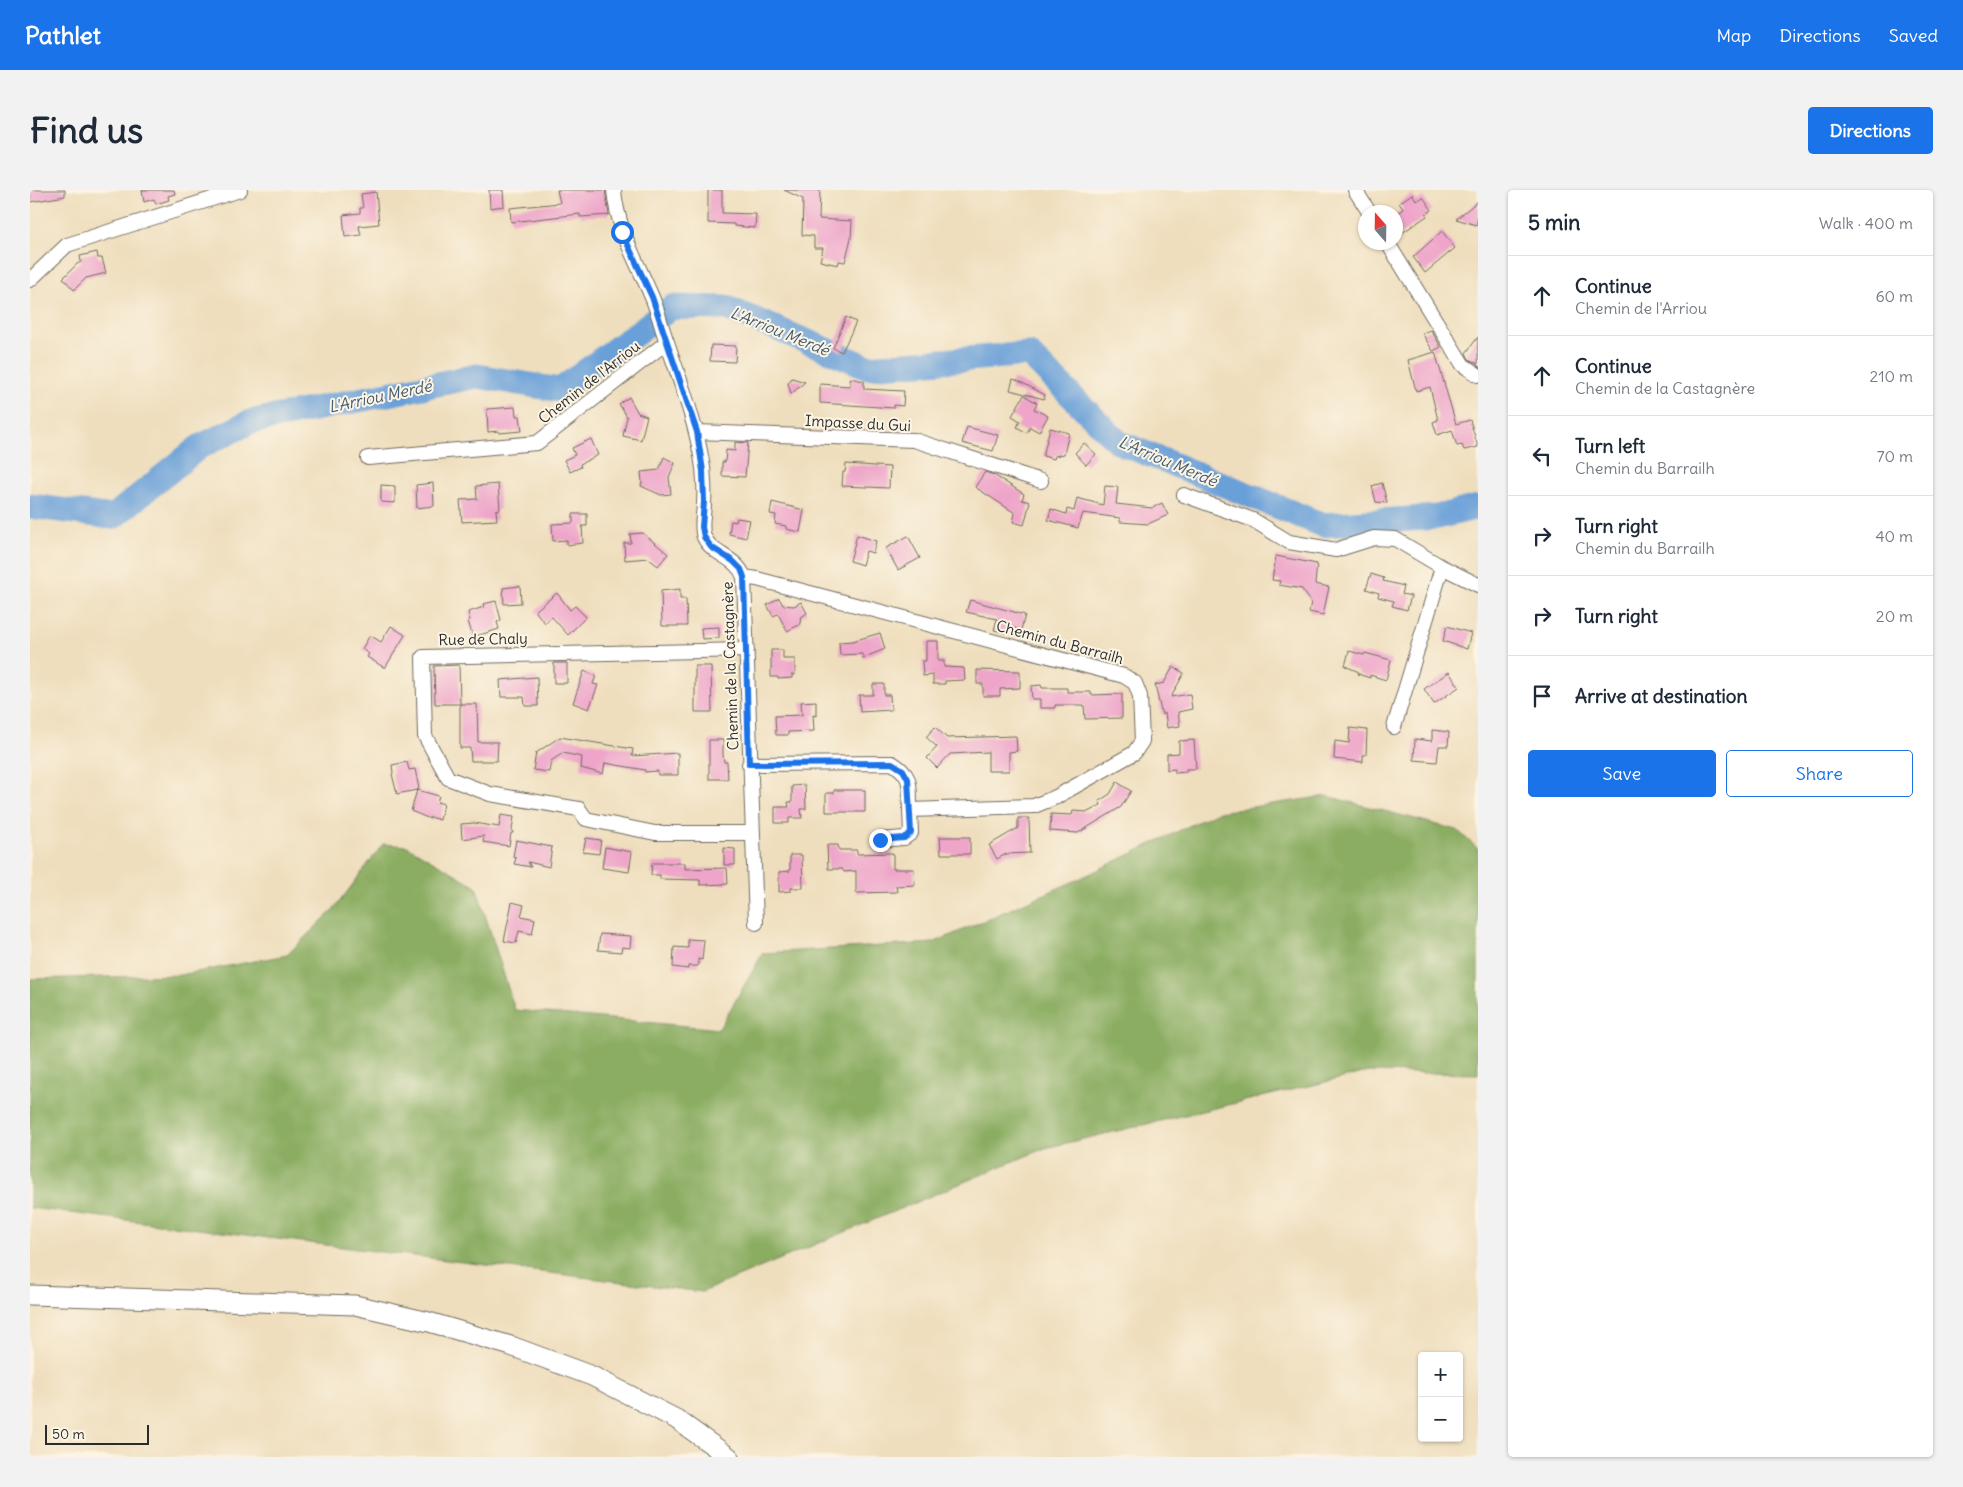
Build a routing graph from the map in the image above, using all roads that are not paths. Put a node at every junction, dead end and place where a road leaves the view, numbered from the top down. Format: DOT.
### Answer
graph roads {
  1 [pos="240,190"];
  2 [pos="614,190"];
  3 [pos="1355,190"];
  4 [pos="1365,205"];
  5 [pos="1392,250"];
  6 [pos="30,280"];
  7 [pos="666,339"];
  8 [pos="1478,375"];
  9 [pos="697,432"];
  10 [pos="368,458"];
  11 [pos="1041,482"];
  12 [pos="1184,495"];
  13 [pos="1442,567"];
  14 [pos="744,577"];
  15 [pos="1478,585"];
  16 [pos="747,650"];
  17 [pos="1394,727"];
  18 [pos="749,764"];
  19 [pos="910,810"];
  20 [pos="752,833"];
  21 [pos="880,840"];
  22 [pos="756,923"];
  23 [pos="30,1295"];
  24 [pos="30,1306"];
  25 [pos="429,1322"];
  26 [pos="729,1457"];
  1 -- 6 [label="street"];
  2 -- 7 [label="street"];
  3 -- 4 [label="street"];
  5 -- 8 [label="street"];
  7 -- 9 [label="street, Chemin de la Castagnère"];
  7 -- 10 [label="street, Chemin de l'Arriou"];
  9 -- 11 [label="street, Impasse du Gui"];
  9 -- 14 [label="street, Chemin de la Castagnère"];
  12 -- 13 [label="street"];
  13 -- 15 [label="street"];
  13 -- 17 [label="street"];
  14 -- 16 [label="street, Chemin de la Castagnère"];
  14 -- 19 [label="street, Chemin du Barrailh"];
  16 -- 18 [label="street, Chemin de la Castagnère"];
  16 -- 20 [label="street, Rue de Chaly"];
  18 -- 19 [label="street"];
  18 -- 20 [label="street, Chemin de la Castagnère"];
  19 -- 21 [label="street"];
  20 -- 22 [label="street, Chemin de la Castagnère"];
  23 -- 25 [label="main road"];
  24 -- 25 [label="main road"];
  25 -- 26 [label="main road"];
}
